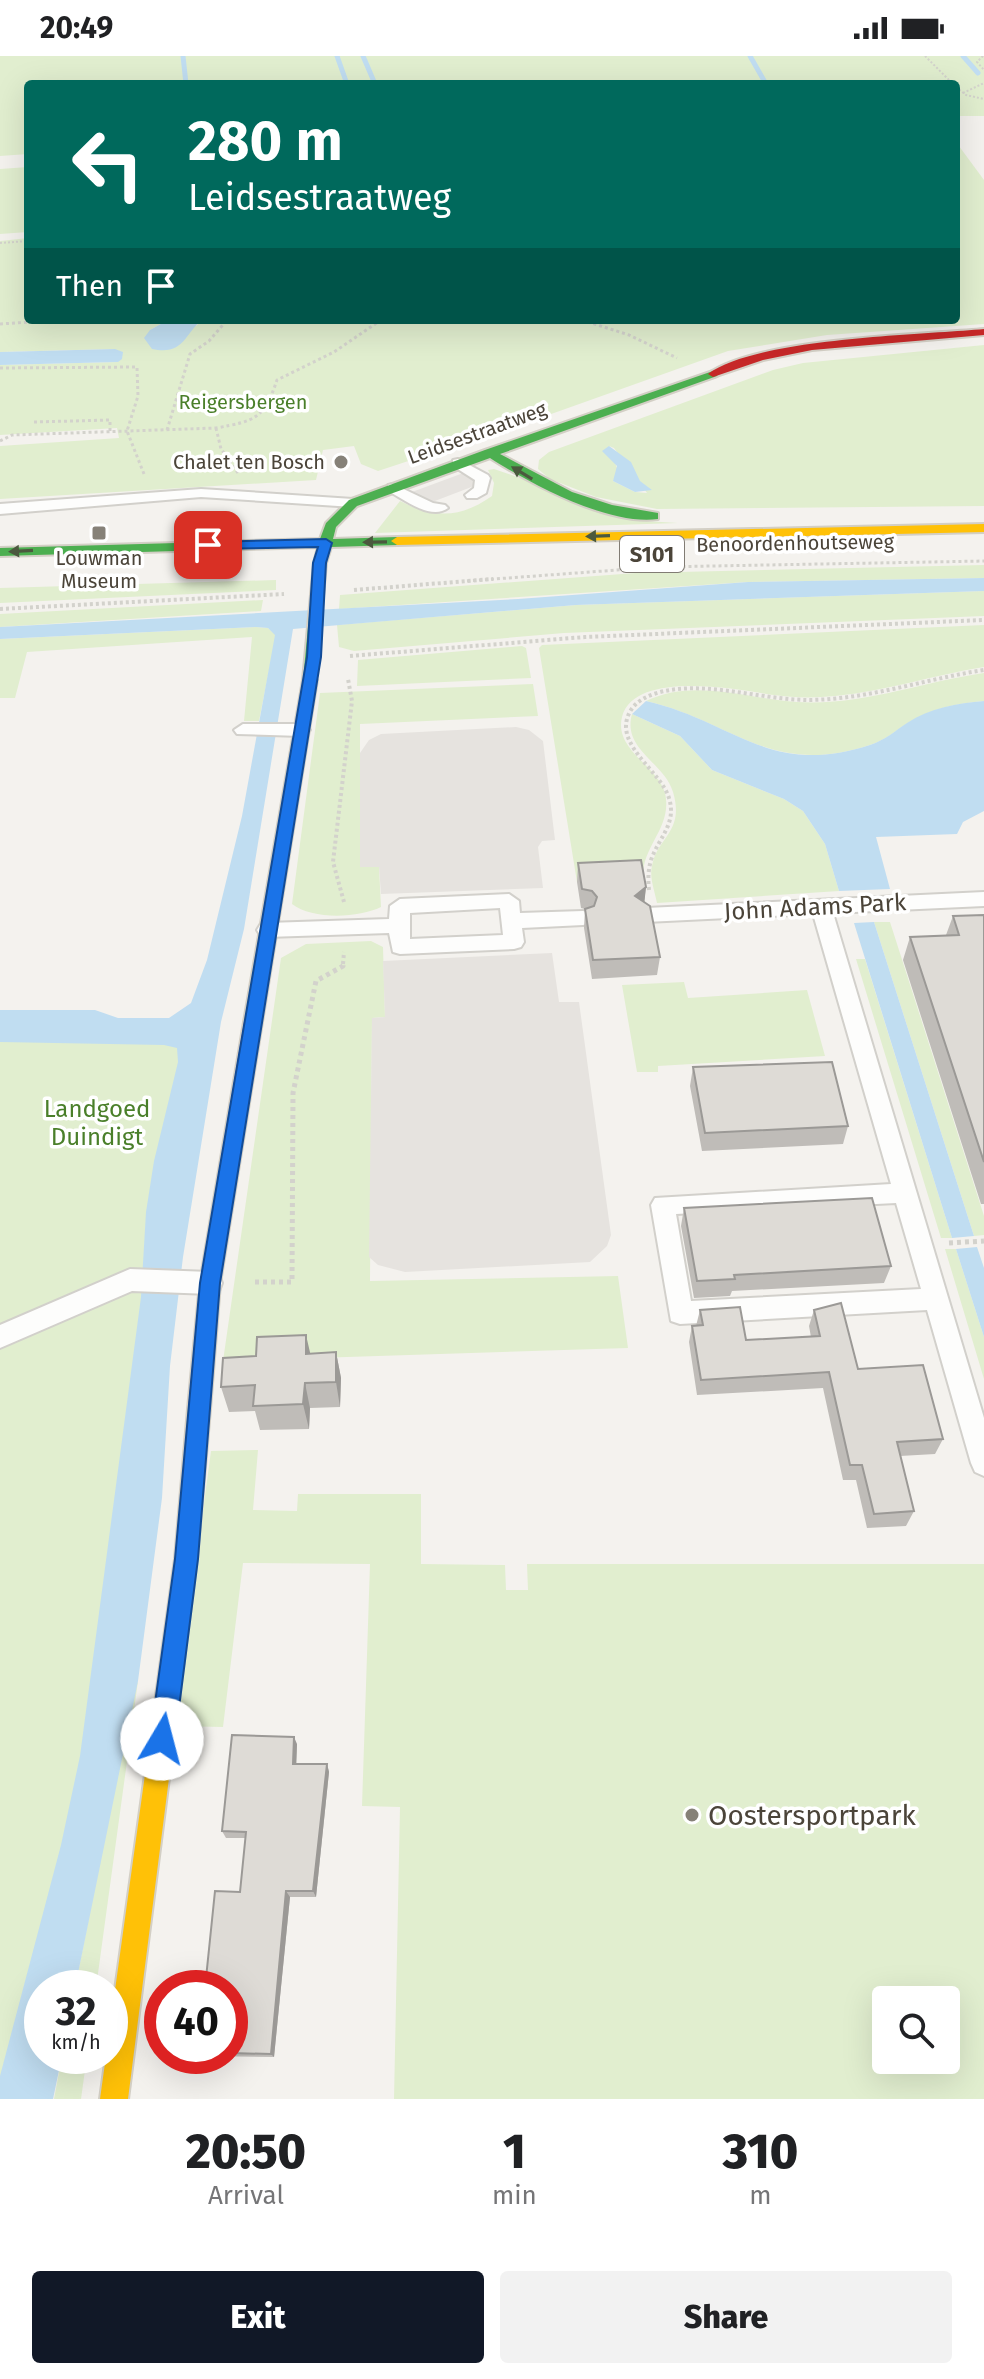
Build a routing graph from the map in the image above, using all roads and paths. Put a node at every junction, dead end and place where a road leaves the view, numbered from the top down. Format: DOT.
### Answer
graph roads {
  1 [pos="925,56"];
  2 [pos="983,56"];
  3 [pos="984,70"];
  4 [pos="948,80"];
  5 [pos="984,83"];
  6 [pos="962,93"];
  7 [pos="984,99"];
  8 [pos="24,241"];
  9 [pos="0,243"];
  10 [pos="24,322"];
  11 [pos="0,324"];
  12 [pos="224,324"];
  13 [pos="375,324"];
  14 [pos="593,324"];
  15 [pos="984,332"];
  16 [pos="0,368"];
  17 [pos="705,375"];
  18 [pos="34,422"];
  19 [pos="216,428"];
  20 [pos="167,430"];
  21 [pos="127,431"];
  22 [pos="110,432"];
  23 [pos="0,441"];
  24 [pos="489,452"];
  25 [pos="458,463"];
  26 [pos="241,476"];
  27 [pos="393,488"];
  28 [pos="472,495"];
  29 [pos="152,497"];
  30 [pos="353,503"];
  31 [pos="440,508"];
  32 [pos="0,509"];
  33 [pos="786,514"];
  34 [pos="984,528"];
  35 [pos="326,543"];
  36 [pos="843,550"];
  37 [pos="0,552"];
  38 [pos="622,555"];
  39 [pos="984,561"];
  40 [pos="327,563"];
  41 [pos="299,565"];
  42 [pos="318,599"];
  43 [pos="0,609"];
  44 [pos="984,620"];
  45 [pos="347,656"];
  46 [pos="343,670"];
  47 [pos="984,670"];
  48 [pos="248,730"];
  49 [pos="296,731"];
  50 [pos="984,899"];
  51 [pos="821,907"];
  52 [pos="650,915"];
  53 [pos="583,918"];
  54 [pos="511,921"];
  55 [pos="399,926"];
  56 [pos="344,928"];
  57 [pos="267,930"];
  58 [pos="905,1193"];
  59 [pos="984,1241"];
  60 [pos="940,1243"];
  61 [pos="210,1283"];
  62 [pos="936,1299"];
  63 [pos="0,1337"];
  64 [pos="984,1463"];
  65 [pos="114,2099"];
  1 -- 4 [label="path"];
  2 -- 3 [label="path"];
  5 -- 6 [label="path"];
  6 -- 7 [label="path"];
  8 -- 9 [label="path"];
  10 -- 11 [label="path"];
  12 -- 20 [label="path"];
  13 -- 19 [label="path"];
  14 -- 17 [label="path"];
  15 -- 17 [label="street, Leidsestraatweg"];
  16 -- 21 [label="path"];
  17 -- 24 [label="street, Leidsestraatweg"];
  18 -- 22 [label="path"];
  19 -- 20 [label="path"];
  19 -- 26 [label="path"];
  20 -- 21 [label="path"];
  21 -- 22 [label="path"];
  21 -- 29 [label="path"];
  22 -- 23 [label="path"];
  24 -- 25 [label="street, Leidsestraatweg"];
  33 -- 24 [label="street, one-way"];
  25 -- 27 [label="street, Leidsestraatweg"];
  25 -- 28 [label="lane"];
  27 -- 30 [label="street, Leidsestraatweg"];
  27 -- 31 [label="lane"];
  29 -- 30 [label="lane"];
  29 -- 32 [label="lane"];
  30 -- 35 [label="street"];
  34 -- 35 [label="street, Benoordenhoutseweg / S101, one-way"];
  35 -- 37 [label="street, S101, one-way"];
  35 -- 40 [label="street"];
  36 -- 38 [label="street, Benoordenhoutseweg / S101"];
  39 -- 42 [label="path, Benoordenhoutseweg"];
  40 -- 41 [label="street"];
  40 -- 42 [label="street"];
  42 -- 43 [label="path"];
  42 -- 49 [label="street"];
  44 -- 45 [label="path"];
  46 -- 56 [label="path"];
  47 -- 52 [label="path"];
  48 -- 49 [label="lane"];
  49 -- 57 [label="street"];
  50 -- 51 [label="lane, John Adams Park"];
  51 -- 52 [label="lane, John Adams Park"];
  51 -- 58 [label="lane"];
  53 -- 54 [label="lane"];
  54 -- 55 [label="lane"];
  54 -- 55 [label="lane"];
  55 -- 56 [label="lane"];
  56 -- 57 [label="lane"];
  56 -- 61 [label="path"];
  57 -- 61 [label="street"];
  58 -- 62 [label="lane"];
  58 -- 62 [label="lane"];
  59 -- 60 [label="path"];
  61 -- 63 [label="lane"];
  61 -- 65 [label="street"];
  62 -- 64 [label="lane"];
}
